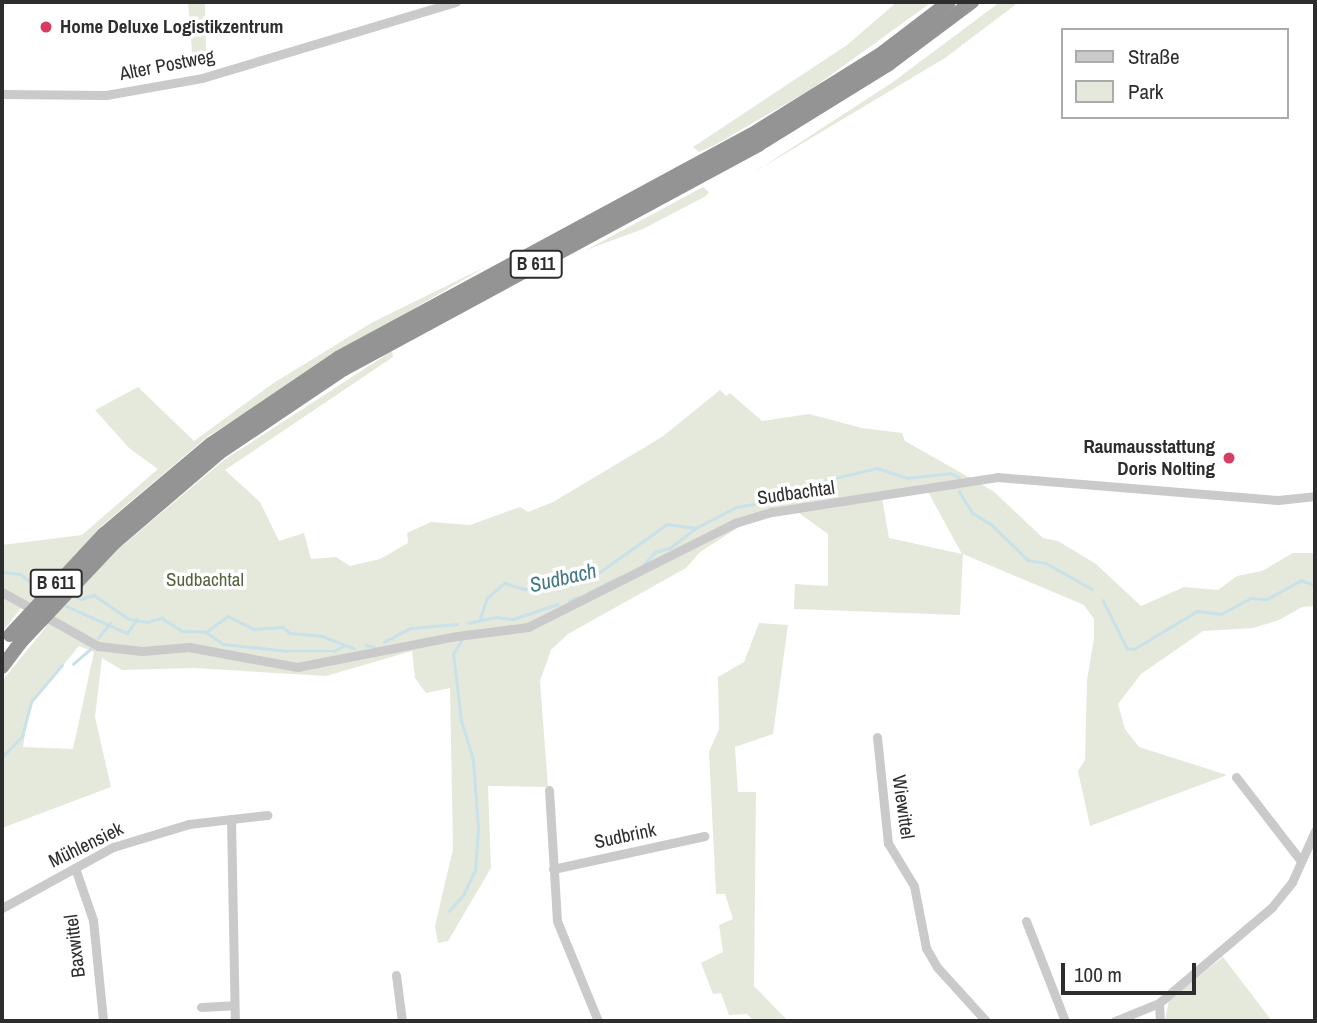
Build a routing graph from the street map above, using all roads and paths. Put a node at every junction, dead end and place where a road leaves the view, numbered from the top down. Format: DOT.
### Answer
graph roads {
  1 [pos="456,2"];
  2 [pos="949,2"];
  3 [pos="972,2"];
  4 [pos="2,94"];
  5 [pos="1315,496"];
  6 [pos="108,539"];
  7 [pos="2,592"];
  8 [pos="11,641"];
  9 [pos="2,667"];
  10 [pos="877,737"];
  11 [pos="1236,777"];
  12 [pos="549,790"];
  13 [pos="267,815"];
  14 [pos="231,819"];
  15 [pos="1315,831"];
  16 [pos="704,836"];
  17 [pos="1301,861"];
  18 [pos="75,868"];
  19 [pos="553,869"];
  20 [pos="2,908"];
  21 [pos="1026,921"];
  22 [pos="396,975"];
  23 [pos="1158,1003"];
  24 [pos="234,1005"];
  25 [pos="201,1007"];
  26 [pos="103,1021"];
  27 [pos="235,1021"];
  28 [pos="402,1021"];
  29 [pos="598,1021"];
  30 [pos="986,1021"];
  31 [pos="1065,1021"];
  32 [pos="1115,1021"];
  33 [pos="1160,1021"];
  1 -- 4 [label="street, Alter Postweg"];
  2 -- 6 [label="highway, B 611"];
  3 -- 6 [label="highway, B 611"];
  5 -- 7 [label="street, Sudbachtal"];
  6 -- 8 [label="highway, B 611, bridge"];
  8 -- 9 [label="highway, B 611"];
  10 -- 30 [label="street, Wiewittel"];
  11 -- 17 [label="street"];
  12 -- 19 [label="street"];
  13 -- 14 [label="street, Mühlensiek"];
  14 -- 18 [label="street, Mühlensiek"];
  14 -- 24 [label="street"];
  15 -- 17 [label="street"];
  16 -- 19 [label="street, Sudbrink"];
  17 -- 23 [label="street"];
  18 -- 20 [label="street, Mühlensiek"];
  18 -- 26 [label="street, Baxwittel"];
  19 -- 29 [label="street"];
  21 -- 31 [label="street"];
  22 -- 28 [label="street"];
  23 -- 32 [label="street"];
  23 -- 33 [label="street"];
  24 -- 25 [label="street"];
  24 -- 27 [label="street"];
}
